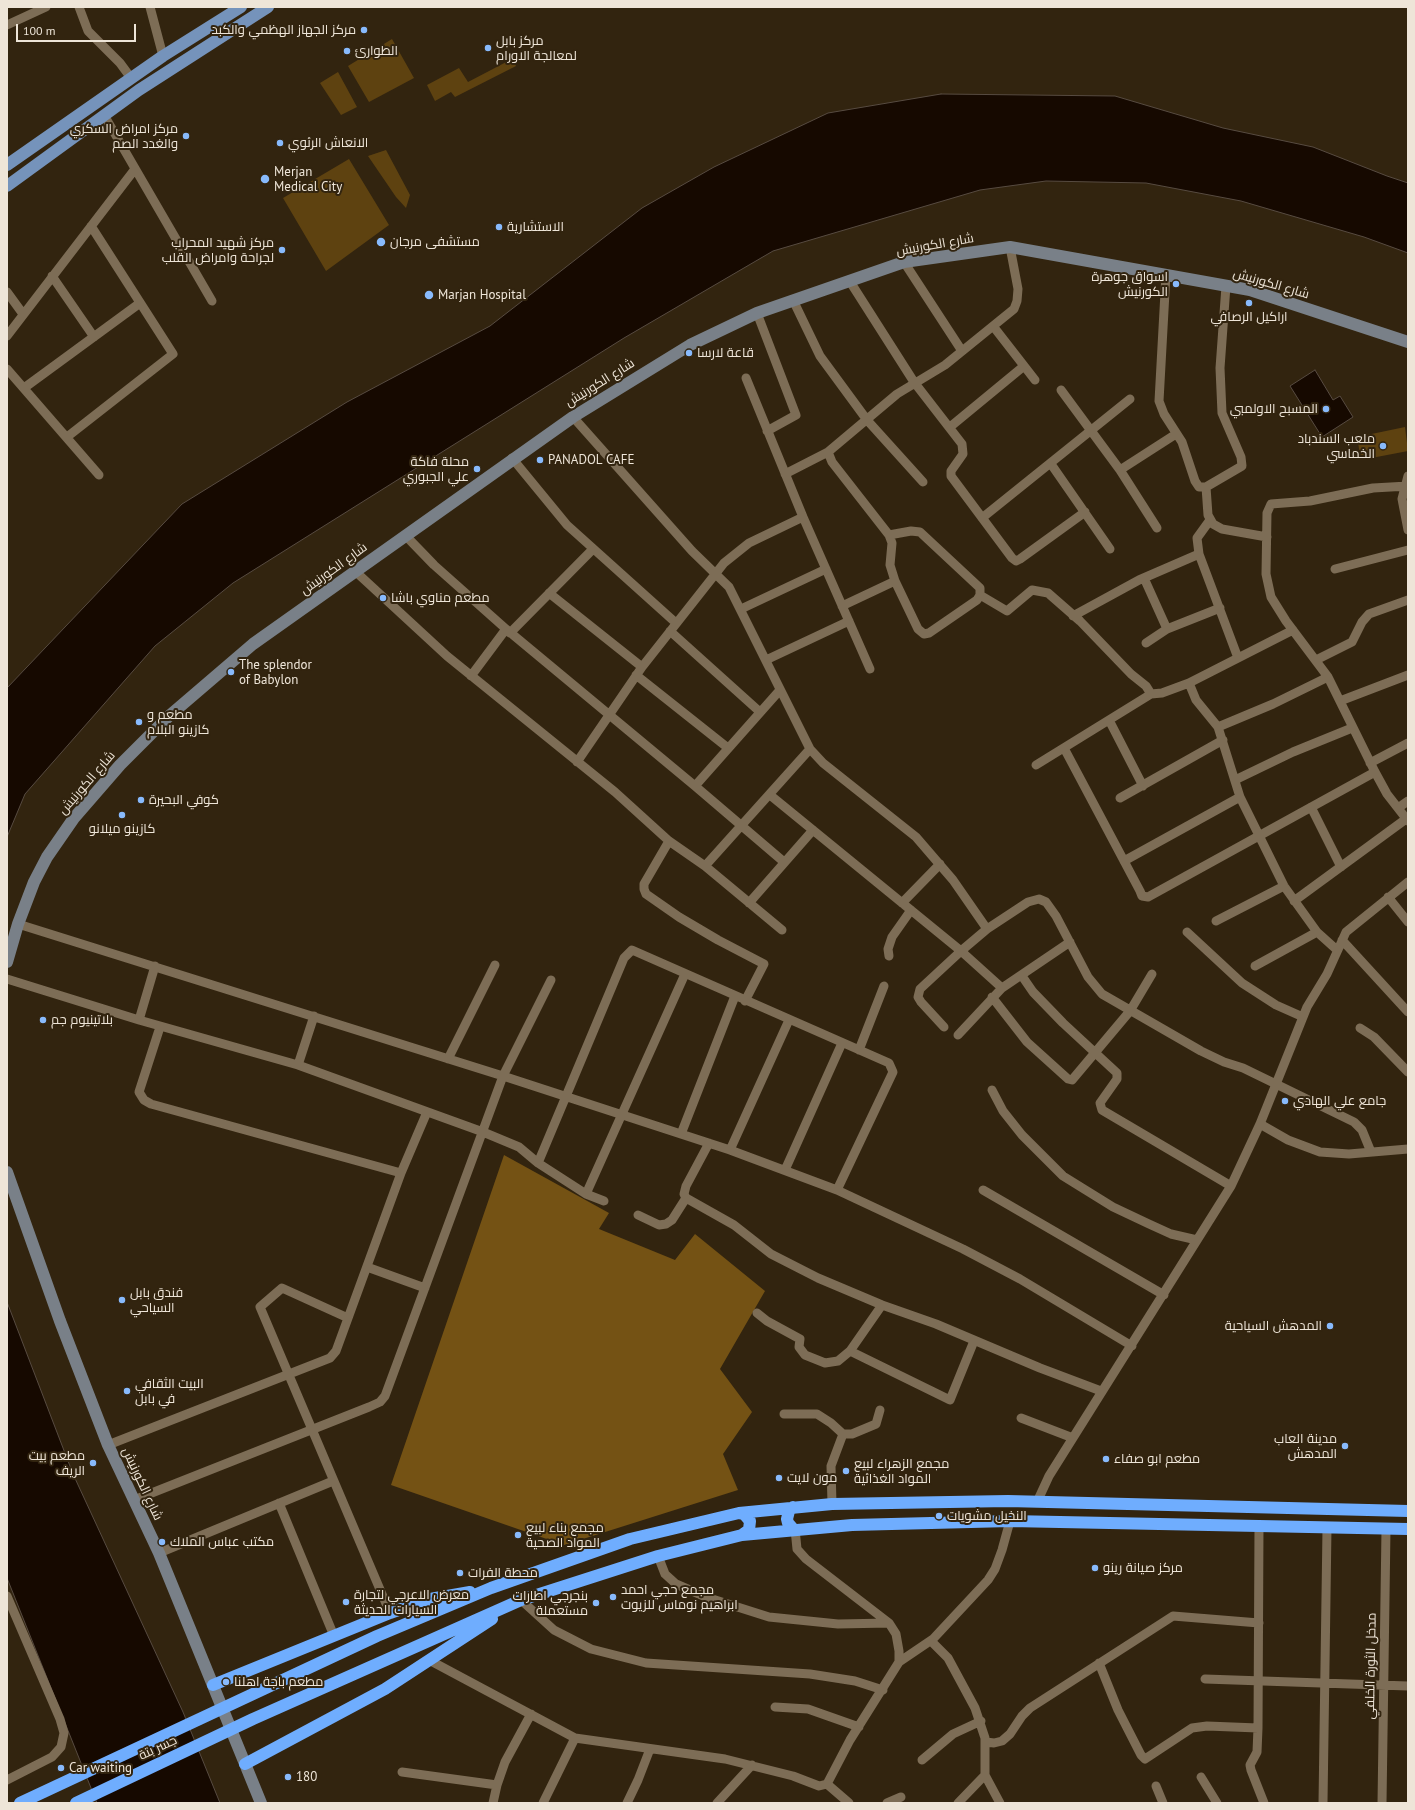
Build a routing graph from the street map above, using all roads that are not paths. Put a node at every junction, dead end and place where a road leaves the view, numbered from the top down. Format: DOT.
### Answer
graph roads {
  1 [pos="46,7"];
  2 [pos="79,7"];
  3 [pos="150,7"];
  4 [pos="241,7"];
  5 [pos="268,7"];
  6 [pos="7,25"];
  7 [pos="163,56"];
  8 [pos="131,78"];
  9 [pos="104,115"];
  10 [pos="7,165"];
  11 [pos="135,169"];
  12 [pos="7,186"];
  13 [pos="91,226"];
  14 [pos="1010,247"];
  15 [pos="904,262"];
  16 [pos="1166,274"];
  17 [pos="52,276"];
  18 [pos="849,280"];
  19 [pos="1226,286"];
  20 [pos="7,292"];
  21 [pos="793,300"];
  22 [pos="212,301"];
  23 [pos="140,303"];
  24 [pos="757,313"];
  25 [pos="22,314"];
  26 [pos="993,326"];
  27 [pos="7,336"];
  28 [pos="94,337"];
  29 [pos="1408,342"];
  30 [pos="962,351"];
  31 [pos="1024,366"];
  32 [pos="7,369"];
  33 [pos="746,378"];
  34 [pos="1035,380"];
  35 [pos="914,382"];
  36 [pos="24,388"];
  37 [pos="1061,390"];
  38 [pos="1130,399"];
  39 [pos="573,417"];
  40 [pos="867,420"];
  41 [pos="950,427"];
  42 [pos="767,431"];
  43 [pos="1091,431"];
  44 [pos="1176,434"];
  45 [pos="67,437"];
  46 [pos="828,452"];
  47 [pos="512,458"];
  48 [pos="1051,464"];
  49 [pos="1120,470"];
  50 [pos="785,474"];
  51 [pos="99,475"];
  52 [pos="1408,476"];
  53 [pos="923,482"];
  54 [pos="1206,486"];
  55 [pos="1406,486"];
  56 [pos="1085,512"];
  57 [pos="803,517"];
  58 [pos="982,518"];
  59 [pos="1210,520"];
  60 [pos="1157,528"];
  61 [pos="1408,530"];
  62 [pos="405,535"];
  63 [pos="889,535"];
  64 [pos="1267,537"];
  65 [pos="593,549"];
  66 [pos="1110,549"];
  67 [pos="1408,550"];
  68 [pos="1199,554"];
  69 [pos="826,569"];
  70 [pos="1335,569"];
  71 [pos="356,572"];
  72 [pos="716,573"];
  73 [pos="1144,578"];
  74 [pos="895,581"];
  75 [pos="549,593"];
  76 [pos="980,595"];
  77 [pos="1408,600"];
  78 [pos="842,606"];
  79 [pos="1220,608"];
  80 [pos="741,609"];
  81 [pos="1073,616"];
  82 [pos="849,621"];
  83 [pos="673,627"];
  84 [pos="1167,629"];
  85 [pos="1293,630"];
  86 [pos="508,631"];
  87 [pos="1146,643"];
  88 [pos="1238,658"];
  89 [pos="766,660"];
  90 [pos="1316,660"];
  91 [pos="642,667"];
  92 [pos="870,669"];
  93 [pos="636,675"];
  94 [pos="471,676"];
  95 [pos="1408,676"];
  96 [pos="1328,677"];
  97 [pos="1189,683"];
  98 [pos="780,690"];
  99 [pos="1151,694"];
  100 [pos="1340,701"];
  101 [pos="760,712"];
  102 [pos="609,715"];
  103 [pos="1109,720"];
  104 [pos="1218,727"];
  105 [pos="1352,728"];
  106 [pos="1223,740"];
  107 [pos="1408,743"];
  108 [pos="728,748"];
  109 [pos="1064,748"];
  110 [pos="810,749"];
  111 [pos="577,762"];
  112 [pos="1370,763"];
  113 [pos="1036,765"];
  114 [pos="1375,772"];
  115 [pos="1235,780"];
  116 [pos="695,786"];
  117 [pos="1143,786"];
  118 [pos="770,795"];
  119 [pos="1240,797"];
  120 [pos="1120,798"];
  121 [pos="1408,801"];
  122 [pos="1311,807"];
  123 [pos="1398,808"];
  124 [pos="1407,820"];
  125 [pos="741,825"];
  126 [pos="813,830"];
  127 [pos="1258,836"];
  128 [pos="670,841"];
  129 [pos="1124,861"];
  130 [pos="784,862"];
  131 [pos="940,864"];
  132 [pos="705,866"];
  133 [pos="1341,866"];
  134 [pos="1408,882"];
  135 [pos="1284,886"];
  136 [pos="1388,897"];
  137 [pos="1294,901"];
  138 [pos="749,903"];
  139 [pos="902,903"];
  140 [pos="911,910"];
  141 [pos="1216,921"];
  142 [pos="1408,922"];
  143 [pos="18,924"];
  144 [pos="987,929"];
  145 [pos="782,930"];
  146 [pos="1187,932"];
  147 [pos="1317,932"];
  148 [pos="1342,940"];
  149 [pos="1070,942"];
  150 [pos="1337,950"];
  151 [pos="960,951"];
  152 [pos="889,956"];
  153 [pos="7,962"];
  154 [pos="495,965"];
  155 [pos="155,966"];
  156 [pos="1255,966"];
  157 [pos="685,974"];
  158 [pos="1152,974"];
  159 [pos="1022,976"];
  160 [pos="7,979"];
  161 [pos="551,980"];
  162 [pos="884,986"];
  163 [pos="1002,988"];
  164 [pos="735,996"];
  165 [pos="992,998"];
  166 [pos="745,1002"];
  167 [pos="1130,1011"];
  168 [pos="1408,1012"];
  169 [pos="314,1016"];
  170 [pos="1303,1017"];
  171 [pos="139,1020"];
  172 [pos="789,1020"];
  173 [pos="160,1027"];
  174 [pos="944,1027"];
  175 [pos="1360,1028"];
  176 [pos="958,1035"];
  177 [pos="842,1043"];
  178 [pos="859,1050"];
  179 [pos="1096,1053"];
  180 [pos="448,1059"];
  181 [pos="298,1066"];
  182 [pos="1408,1072"];
  183 [pos="503,1076"];
  184 [pos="1277,1084"];
  185 [pos="992,1090"];
  186 [pos="566,1097"];
  187 [pos="427,1112"];
  188 [pos="621,1114"];
  189 [pos="1260,1124"];
  190 [pos="483,1132"];
  191 [pos="681,1134"];
  192 [pos="709,1143"];
  193 [pos="1408,1149"];
  194 [pos="730,1150"];
  195 [pos="1372,1152"];
  196 [pos="538,1163"];
  197 [pos="785,1170"];
  198 [pos="7,1172"];
  199 [pos="401,1173"];
  200 [pos="1231,1186"];
  201 [pos="837,1190"];
  202 [pos="983,1190"];
  203 [pos="586,1194"];
  204 [pos="686,1198"];
  205 [pos="604,1201"];
  206 [pos="638,1215"];
  207 [pos="1196,1240"];
  208 [pos="367,1267"];
  209 [pos="425,1288"];
  210 [pos="1164,1295"];
  211 [pos="882,1305"];
  212 [pos="757,1313"];
  213 [pos="348,1318"];
  214 [pos="974,1341"];
  215 [pos="1132,1346"];
  216 [pos="850,1351"];
  217 [pos="289,1375"];
  218 [pos="1101,1391"];
  219 [pos="880,1410"];
  220 [pos="784,1414"];
  221 [pos="1021,1418"];
  222 [pos="312,1429"];
  223 [pos="843,1434"];
  224 [pos="1073,1438"];
  225 [pos="108,1445"];
  226 [pos="333,1481"];
  227 [pos="134,1500"];
  228 [pos="1037,1502"];
  229 [pos="279,1503"];
  230 [pos="832,1504"];
  231 [pos="793,1507"];
  232 [pos="1408,1511"];
  233 [pos="739,1513"];
  234 [pos="1010,1521"];
  235 [pos="1260,1526"];
  236 [pos="1327,1528"];
  237 [pos="1386,1529"];
  238 [pos="1408,1529"];
  239 [pos="795,1530"];
  240 [pos="742,1535"];
  241 [pos="159,1553"];
  242 [pos="658,1556"];
  243 [pos="491,1588"];
  244 [pos="7,1596"];
  245 [pos="521,1600"];
  246 [pos="390,1613"];
  247 [pos="11,1615"];
  248 [pos="889,1623"];
  249 [pos="1259,1623"];
  250 [pos="334,1636"];
  251 [pos="931,1641"];
  252 [pos="429,1660"];
  253 [pos="899,1662"];
  254 [pos="1099,1663"];
  255 [pos="1204,1679"];
  256 [pos="1258,1681"];
  257 [pos="1325,1684"];
  258 [pos="213,1685"];
  259 [pos="1383,1685"];
  260 [pos="1408,1686"];
  261 [pos="883,1690"];
  262 [pos="775,1706"];
  263 [pos="530,1714"];
  264 [pos="980,1721"];
  265 [pos="859,1727"];
  266 [pos="1258,1728"];
  267 [pos="575,1738"];
  268 [pos="986,1742"];
  269 [pos="650,1749"];
  270 [pos="922,1760"];
  271 [pos="245,1764"];
  272 [pos="752,1765"];
  273 [pos="402,1772"];
  274 [pos="985,1775"];
  275 [pos="1201,1777"];
  276 [pos="7,1780"];
  277 [pos="827,1784"];
  278 [pos="497,1785"];
  279 [pos="1156,1786"];
  280 [pos="901,1798"];
  281 [pos="20,1803"];
  282 [pos="76,1803"];
  283 [pos="261,1803"];
  284 [pos="493,1803"];
  285 [pos="544,1803"];
  286 [pos="627,1803"];
  287 [pos="717,1803"];
  288 [pos="849,1803"];
  289 [pos="887,1803"];
  290 [pos="958,1803"];
  291 [pos="1000,1803"];
  292 [pos="1162,1803"];
  293 [pos="1217,1803"];
  294 [pos="1264,1803"];
  295 [pos="1323,1803"];
  296 [pos="1382,1803"];
  1 -- 6 [label="street"];
  2 -- 8 [label="street"];
  3 -- 7 [label="street"];
  4 -- 7 [label="main road"];
  5 -- 9 [label="main road"];
  7 -- 8 [label="main road"];
  8 -- 10 [label="main road"];
  9 -- 11 [label="street"];
  9 -- 12 [label="main road"];
  11 -- 13 [label="street"];
  11 -- 22 [label="street"];
  13 -- 17 [label="street"];
  13 -- 23 [label="street"];
  14 -- 15 [label="street, شارع الكورنيش"];
  14 -- 16 [label="street, شارع الكورنيش"];
  14 -- 26 [label="street"];
  15 -- 18 [label="street, شارع الكورنيش"];
  15 -- 30 [label="street"];
  16 -- 19 [label="street, شارع الكورنيش"];
  16 -- 44 [label="street"];
  17 -- 25 [label="street"];
  17 -- 28 [label="street"];
  18 -- 21 [label="street, شارع الكورنيش"];
  18 -- 35 [label="street"];
  19 -- 29 [label="street, شارع الكورنيش"];
  19 -- 54 [label="street"];
  20 -- 25 [label="street"];
  21 -- 24 [label="street, شارع الكورنيش"];
  21 -- 40 [label="street"];
  23 -- 28 [label="street"];
  23 -- 45 [label="street"];
  24 -- 39 [label="street, شارع الكورنيش"];
  24 -- 42 [label="street"];
  25 -- 27 [label="street"];
  26 -- 30 [label="street"];
  26 -- 31 [label="street"];
  28 -- 36 [label="street"];
  30 -- 35 [label="street"];
  31 -- 34 [label="street"];
  31 -- 41 [label="street"];
  32 -- 36 [label="street"];
  33 -- 42 [label="street"];
  35 -- 40 [label="street"];
  35 -- 41 [label="street"];
  36 -- 45 [label="street"];
  37 -- 43 [label="street"];
  38 -- 43 [label="street"];
  39 -- 47 [label="street, شارع الكورنيش"];
  39 -- 72 [label="street"];
  40 -- 46 [label="street"];
  40 -- 53 [label="street"];
  41 -- 58 [label="street"];
  42 -- 50 [label="street"];
  43 -- 48 [label="street"];
  43 -- 49 [label="street"];
  44 -- 49 [label="street"];
  44 -- 54 [label="street"];
  45 -- 51 [label="street"];
  46 -- 50 [label="street"];
  46 -- 63 [label="street"];
  47 -- 62 [label="street, شارع الكورنيش"];
  47 -- 65 [label="street"];
  48 -- 56 [label="street"];
  48 -- 58 [label="street"];
  49 -- 60 [label="street"];
  50 -- 57 [label="street"];
  52 -- 55 [label="street"];
  54 -- 59 [label="street"];
  55 -- 61 [label="street"];
  55 -- 64 [label="street"];
  56 -- 58 [label="street"];
  56 -- 66 [label="street"];
  57 -- 69 [label="street"];
  57 -- 72 [label="street"];
  59 -- 64 [label="street"];
  59 -- 68 [label="street"];
  62 -- 71 [label="street, شارع الكورنيش"];
  62 -- 86 [label="street"];
  63 -- 74 [label="street"];
  63 -- 76 [label="street"];
  64 -- 85 [label="street"];
  65 -- 75 [label="street"];
  65 -- 83 [label="street"];
  67 -- 70 [label="street"];
  68 -- 73 [label="street"];
  68 -- 79 [label="street"];
  69 -- 78 [label="street"];
  69 -- 80 [label="street"];
  71 -- 94 [label="street"];
  71 -- 143 [label="street, شارع الكورنيش"];
  72 -- 80 [label="street"];
  72 -- 83 [label="street"];
  73 -- 81 [label="street"];
  73 -- 84 [label="street"];
  74 -- 76 [label="street"];
  74 -- 78 [label="street"];
  75 -- 86 [label="street"];
  75 -- 91 [label="street"];
  76 -- 81 [label="street"];
  77 -- 90 [label="street"];
  78 -- 82 [label="street"];
  79 -- 84 [label="street"];
  79 -- 88 [label="street"];
  80 -- 89 [label="street"];
  81 -- 99 [label="street"];
  82 -- 89 [label="street"];
  82 -- 92 [label="street"];
  83 -- 91 [label="street"];
  83 -- 101 [label="street"];
  84 -- 87 [label="street"];
  85 -- 88 [label="street"];
  85 -- 90 [label="street"];
  86 -- 94 [label="street"];
  86 -- 102 [label="street"];
  88 -- 97 [label="street"];
  89 -- 98 [label="street"];
  90 -- 96 [label="street"];
  91 -- 93 [label="street"];
  93 -- 102 [label="street"];
  93 -- 108 [label="street"];
  94 -- 111 [label="street"];
  95 -- 100 [label="street"];
  96 -- 100 [label="street"];
  96 -- 104 [label="street"];
  97 -- 99 [label="street"];
  97 -- 104 [label="street"];
  98 -- 101 [label="street"];
  98 -- 110 [label="street"];
  99 -- 103 [label="street"];
  100 -- 105 [label="street"];
  101 -- 108 [label="street"];
  102 -- 111 [label="street"];
  102 -- 116 [label="street"];
  103 -- 109 [label="street"];
  103 -- 117 [label="street"];
  104 -- 106 [label="street"];
  105 -- 112 [label="street"];
  105 -- 115 [label="street"];
  106 -- 115 [label="street"];
  106 -- 117 [label="street"];
  107 -- 112 [label="street"];
  108 -- 116 [label="street"];
  109 -- 113 [label="street"];
  109 -- 129 [label="street"];
  110 -- 118 [label="street"];
  110 -- 131 [label="street"];
  111 -- 128 [label="street"];
  112 -- 114 [label="street"];
  114 -- 122 [label="street"];
  114 -- 123 [label="street"];
  115 -- 119 [label="street"];
  116 -- 125 [label="street"];
  117 -- 120 [label="street"];
  118 -- 125 [label="street"];
  118 -- 126 [label="street"];
  119 -- 127 [label="street"];
  119 -- 129 [label="street"];
  121 -- 123 [label="street"];
  122 -- 127 [label="street"];
  122 -- 133 [label="street"];
  123 -- 124 [label="street"];
  124 -- 133 [label="street"];
  125 -- 130 [label="street"];
  125 -- 132 [label="street"];
  126 -- 130 [label="street"];
  126 -- 139 [label="street"];
  127 -- 129 [label="street"];
  127 -- 135 [label="street"];
  128 -- 132 [label="street"];
  128 -- 166 [label="street"];
  130 -- 138 [label="street"];
  131 -- 139 [label="street"];
  131 -- 144 [label="street"];
  132 -- 138 [label="street"];
  133 -- 137 [label="street"];
  134 -- 136 [label="street"];
  135 -- 137 [label="street"];
  135 -- 141 [label="street"];
  136 -- 142 [label="street"];
  136 -- 148 [label="street"];
  137 -- 147 [label="street"];
  138 -- 145 [label="street"];
  139 -- 140 [label="street"];
  140 -- 151 [label="street"];
  140 -- 152 [label="street"];
  143 -- 153 [label="street, شارع الكورنيش"];
  143 -- 155 [label="street"];
  144 -- 149 [label="street"];
  144 -- 151 [label="street"];
  146 -- 170 [label="street"];
  147 -- 150 [label="street"];
  147 -- 156 [label="street"];
  148 -- 150 [label="street"];
  148 -- 168 [label="street"];
  149 -- 159 [label="street"];
  149 -- 167 [label="street"];
  150 -- 170 [label="street"];
  151 -- 163 [label="street"];
  151 -- 174 [label="street"];
  154 -- 180 [label="street"];
  155 -- 169 [label="street"];
  155 -- 171 [label="street"];
  157 -- 164 [label="street"];
  157 -- 186 [label="street"];
  157 -- 188 [label="street"];
  158 -- 167 [label="street"];
  159 -- 163 [label="street"];
  159 -- 179 [label="street"];
  160 -- 171 [label="street"];
  161 -- 183 [label="street"];
  162 -- 178 [label="street"];
  163 -- 165 [label="street"];
  164 -- 166 [label="street"];
  164 -- 191 [label="street"];
  165 -- 176 [label="street"];
  165 -- 179 [label="street"];
  166 -- 172 [label="street"];
  167 -- 179 [label="street"];
  167 -- 184 [label="street"];
  169 -- 180 [label="street"];
  169 -- 181 [label="street"];
  170 -- 184 [label="street"];
  171 -- 173 [label="street"];
  172 -- 177 [label="street"];
  172 -- 194 [label="street"];
  173 -- 181 [label="street"];
  173 -- 199 [label="street"];
  175 -- 182 [label="street"];
  177 -- 178 [label="street"];
  177 -- 197 [label="street"];
  178 -- 201 [label="street"];
  179 -- 200 [label="street"];
  180 -- 183 [label="street"];
  181 -- 187 [label="street"];
  183 -- 186 [label="street"];
  183 -- 190 [label="street"];
  184 -- 189 [label="street"];
  184 -- 195 [label="street"];
  185 -- 207 [label="street"];
  186 -- 188 [label="street"];
  186 -- 196 [label="street"];
  187 -- 190 [label="street"];
  187 -- 199 [label="street"];
  188 -- 191 [label="street"];
  188 -- 203 [label="street"];
  189 -- 195 [label="street"];
  189 -- 200 [label="street"];
  190 -- 196 [label="street"];
  190 -- 209 [label="street"];
  191 -- 192 [label="street"];
  192 -- 194 [label="street"];
  192 -- 204 [label="street"];
  193 -- 195 [label="street"];
  194 -- 197 [label="street"];
  196 -- 203 [label="street"];
  197 -- 201 [label="street"];
  198 -- 225 [label="street, شارع الكورنيش"];
  199 -- 208 [label="street"];
  200 -- 207 [label="street"];
  201 -- 215 [label="street"];
  202 -- 210 [label="street"];
  203 -- 205 [label="street"];
  204 -- 206 [label="street"];
  204 -- 211 [label="street"];
  207 -- 210 [label="street"];
  208 -- 209 [label="street"];
  208 -- 213 [label="street"];
  209 -- 222 [label="street"];
  210 -- 215 [label="street"];
  211 -- 214 [label="street"];
  211 -- 216 [label="street"];
  212 -- 216 [label="street"];
  213 -- 217 [label="street"];
  213 -- 217 [label="street"];
  214 -- 216 [label="street"];
  214 -- 218 [label="street"];
  215 -- 218 [label="street"];
  217 -- 222 [label="street"];
  217 -- 225 [label="street"];
  218 -- 224 [label="street"];
  219 -- 223 [label="street"];
  220 -- 223 [label="street"];
  221 -- 224 [label="street"];
  222 -- 226 [label="street"];
  222 -- 227 [label="street"];
  223 -- 230 [label="street"];
  224 -- 228 [label="street"];
  225 -- 227 [label="street, شارع الكورنيش"];
  226 -- 229 [label="street"];
  226 -- 246 [label="street"];
  227 -- 241 [label="street, شارع الكورنيش"];
  228 -- 230 [label="highway"];
  228 -- 232 [label="highway"];
  229 -- 241 [label="street"];
  229 -- 250 [label="street"];
  230 -- 231 [label="highway"];
  231 -- 233 [label="highway"];
  231 -- 239 [label="highway"];
  233 -- 240 [label="highway"];
  233 -- 243 [label="highway"];
  234 -- 235 [label="highway"];
  234 -- 239 [label="highway"];
  234 -- 251 [label="street"];
  235 -- 236 [label="highway"];
  235 -- 249 [label="street"];
  236 -- 237 [label="highway"];
  236 -- 257 [label="street"];
  237 -- 238 [label="highway"];
  237 -- 259 [label="street, مدخل الثورة الخلفي"];
  239 -- 240 [label="highway"];
  239 -- 248 [label="street"];
  240 -- 242 [label="highway"];
  241 -- 258 [label="street, شارع الكورنيش"];
  242 -- 245 [label="highway"];
  242 -- 248 [label="street"];
  243 -- 246 [label="highway"];
  243 -- 281 [label="highway"];
  244 -- 247 [label="street"];
  245 -- 252 [label="highway"];
  245 -- 261 [label="street"];
  245 -- 282 [label="highway, جسر بتة"];
  246 -- 250 [label="highway"];
  247 -- 276 [label="street"];
  248 -- 253 [label="street"];
  249 -- 254 [label="street"];
  249 -- 256 [label="street"];
  250 -- 258 [label="highway"];
  251 -- 253 [label="street"];
  251 -- 264 [label="street"];
  252 -- 263 [label="street"];
  252 -- 271 [label="highway"];
  253 -- 261 [label="street"];
  254 -- 266 [label="street"];
  254 -- 268 [label="street"];
  255 -- 256 [label="street"];
  256 -- 257 [label="street"];
  256 -- 266 [label="street"];
  257 -- 259 [label="street"];
  257 -- 295 [label="street"];
  258 -- 271 [label="street, شارع الكورنيش"];
  259 -- 260 [label="street"];
  259 -- 296 [label="street, مدخل الثورة الخلفي"];
  261 -- 265 [label="street"];
  262 -- 265 [label="street"];
  263 -- 267 [label="street"];
  263 -- 278 [label="street"];
  264 -- 268 [label="street"];
  264 -- 270 [label="street"];
  265 -- 277 [label="street"];
  266 -- 294 [label="street"];
  267 -- 269 [label="street"];
  267 -- 285 [label="street"];
  268 -- 274 [label="street"];
  269 -- 272 [label="street"];
  269 -- 286 [label="street"];
  271 -- 283 [label="street, شارع الكورنيش"];
  272 -- 277 [label="street"];
  272 -- 287 [label="street"];
  273 -- 278 [label="street"];
  274 -- 290 [label="street"];
  274 -- 291 [label="street"];
  275 -- 293 [label="street"];
  277 -- 288 [label="street"];
  278 -- 284 [label="street"];
  279 -- 292 [label="street"];
  280 -- 289 [label="street"];
}
